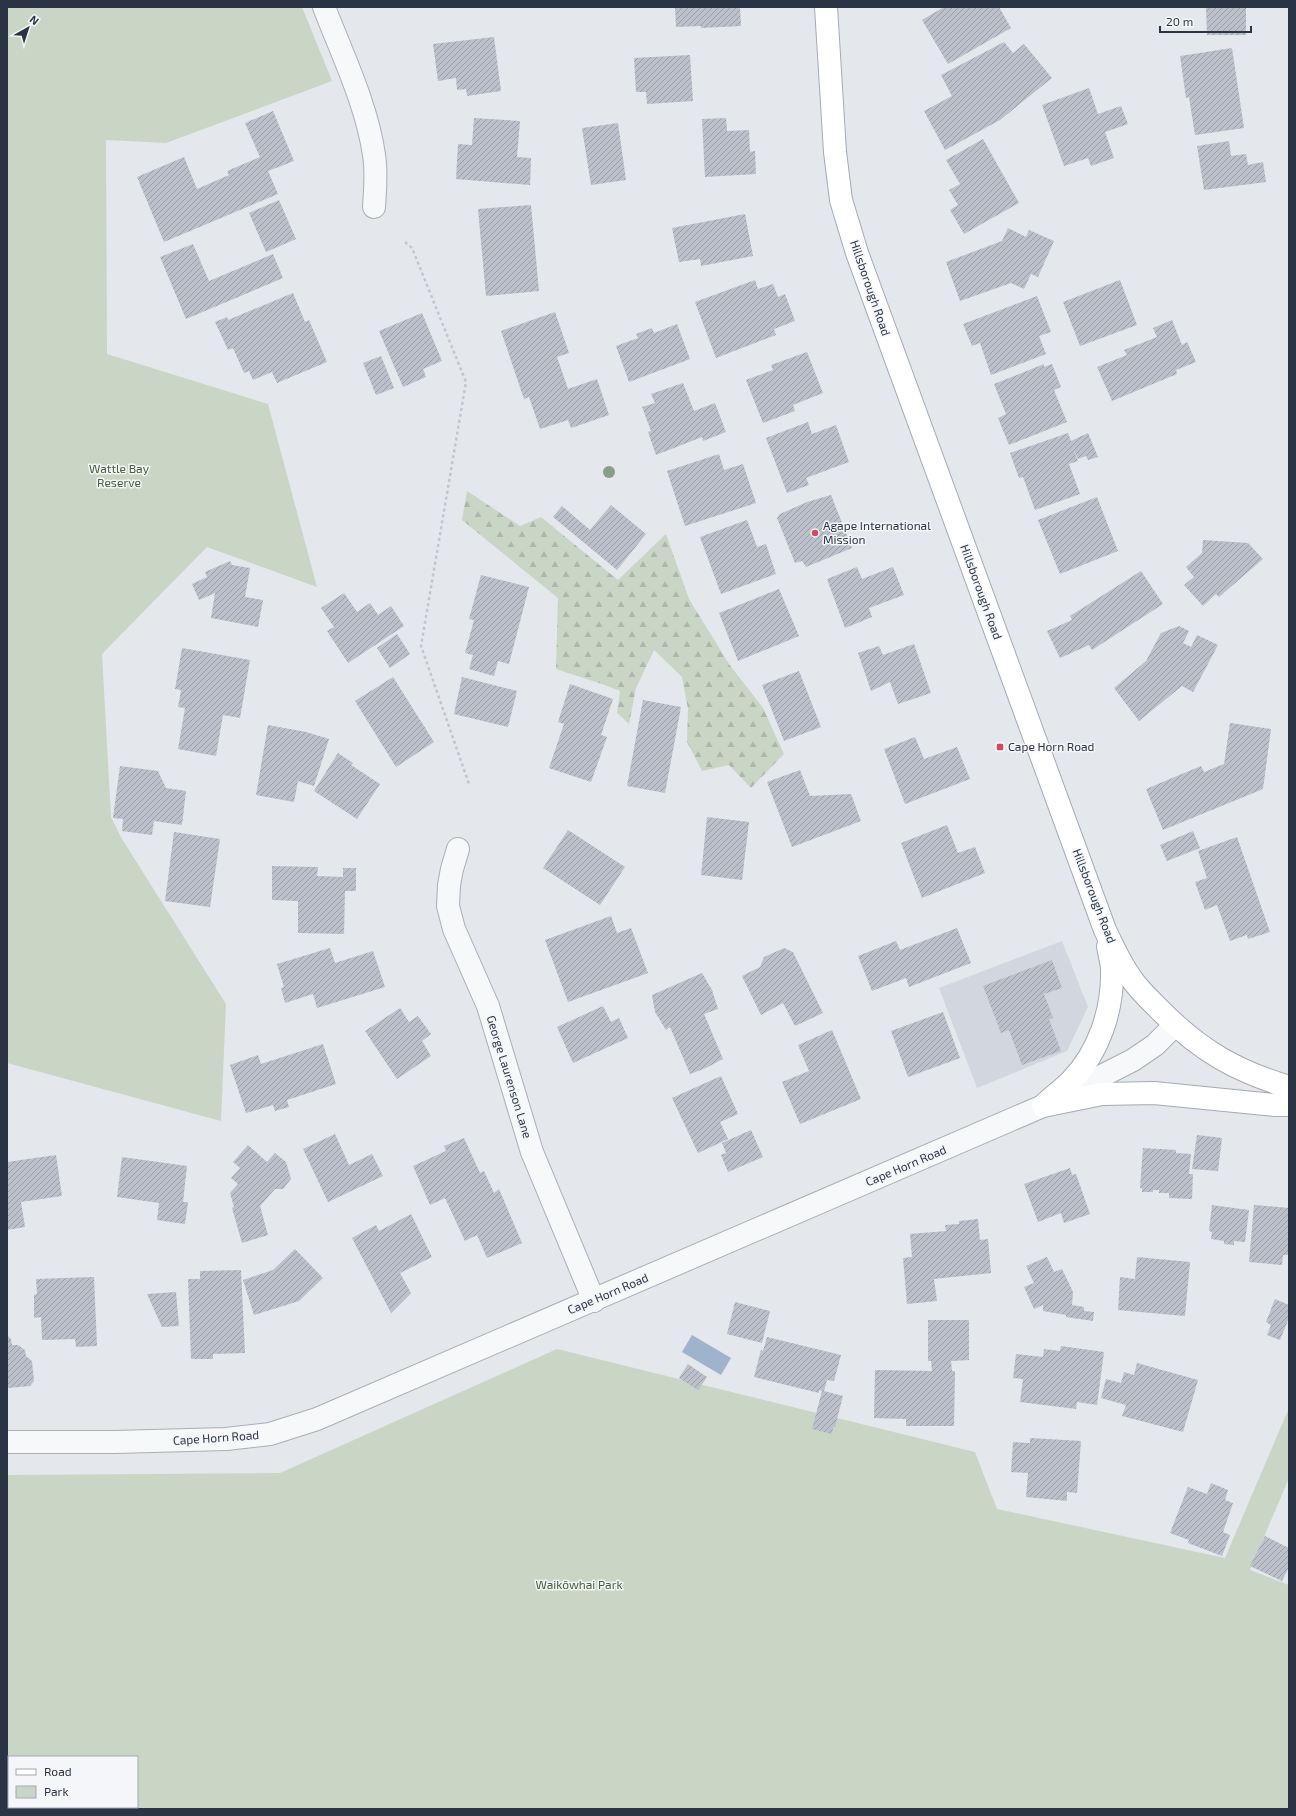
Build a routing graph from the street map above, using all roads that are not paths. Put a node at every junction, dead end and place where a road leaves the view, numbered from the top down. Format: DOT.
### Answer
graph roads {
  1 [pos="324,7"];
  2 [pos="826,7"];
  3 [pos="374,208"];
  4 [pos="458,849"];
  5 [pos="1105,930"];
  6 [pos="1175,1025"];
  7 [pos="1289,1087"];
  8 [pos="1289,1105"];
  9 [pos="1043,1106"];
  10 [pos="594,1301"];
  11 [pos="7,1442"];
  1 -- 3 [label="street"];
  2 -- 5 [label="main road, Hillsborough Road"];
  4 -- 10 [label="street, George Laurenson Lane"];
  5 -- 6 [label="main road, Hillsborough Road"];
  5 -- 9 [label="main road"];
  6 -- 7 [label="main road, Hillsborough Road"];
  6 -- 9 [label="street, Cape Horn Road"];
  8 -- 9 [label="main road"];
  9 -- 10 [label="street, Cape Horn Road"];
  10 -- 11 [label="street, Cape Horn Road"];
}
